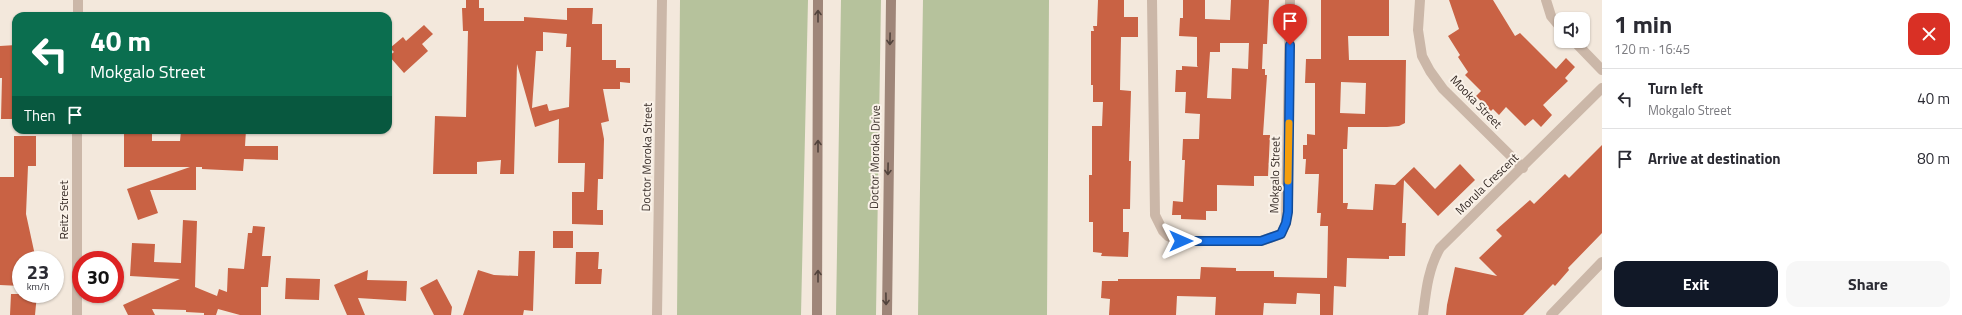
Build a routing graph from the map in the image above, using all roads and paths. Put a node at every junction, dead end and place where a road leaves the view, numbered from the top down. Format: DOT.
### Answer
graph roads {
  1 [pos="78,0"];
  2 [pos="662,0"];
  3 [pos="818,0"];
  4 [pos="891,0"];
  5 [pos="1152,0"];
  6 [pos="1290,0"];
  7 [pos="1420,0"];
  8 [pos="1546,0"];
  9 [pos="78,12"];
  10 [pos="1554,20"];
  11 [pos="1581,48"];
  12 [pos="1602,70"];
  13 [pos="1602,88"];
  14 [pos="77,134"];
  15 [pos="1523,168"];
  16 [pos="1602,262"];
  17 [pos="77,315"];
  18 [pos="657,315"];
  19 [pos="817,315"];
  20 [pos="887,315"];
  21 [pos="1423,315"];
  22 [pos="1551,315"];
  1 -- 9 [label="street"];
  2 -- 18 [label="street, Doctor Moroka Street"];
  19 -- 3 [label="street, one-way"];
  4 -- 20 [label="street, Doctor Moroka Drive, one-way"];
  5 -- 6 [label="street, Mokgalo Street"];
  7 -- 15 [label="street, Mooka Street"];
  8 -- 10 [label="street"];
  11 -- 12 [label="street"];
  13 -- 15 [label="street, Morula Crescent"];
  14 -- 17 [label="street, Reitz Street"];
  15 -- 21 [label="street, Morula Crescent"];
  16 -- 22 [label="street"];
}
